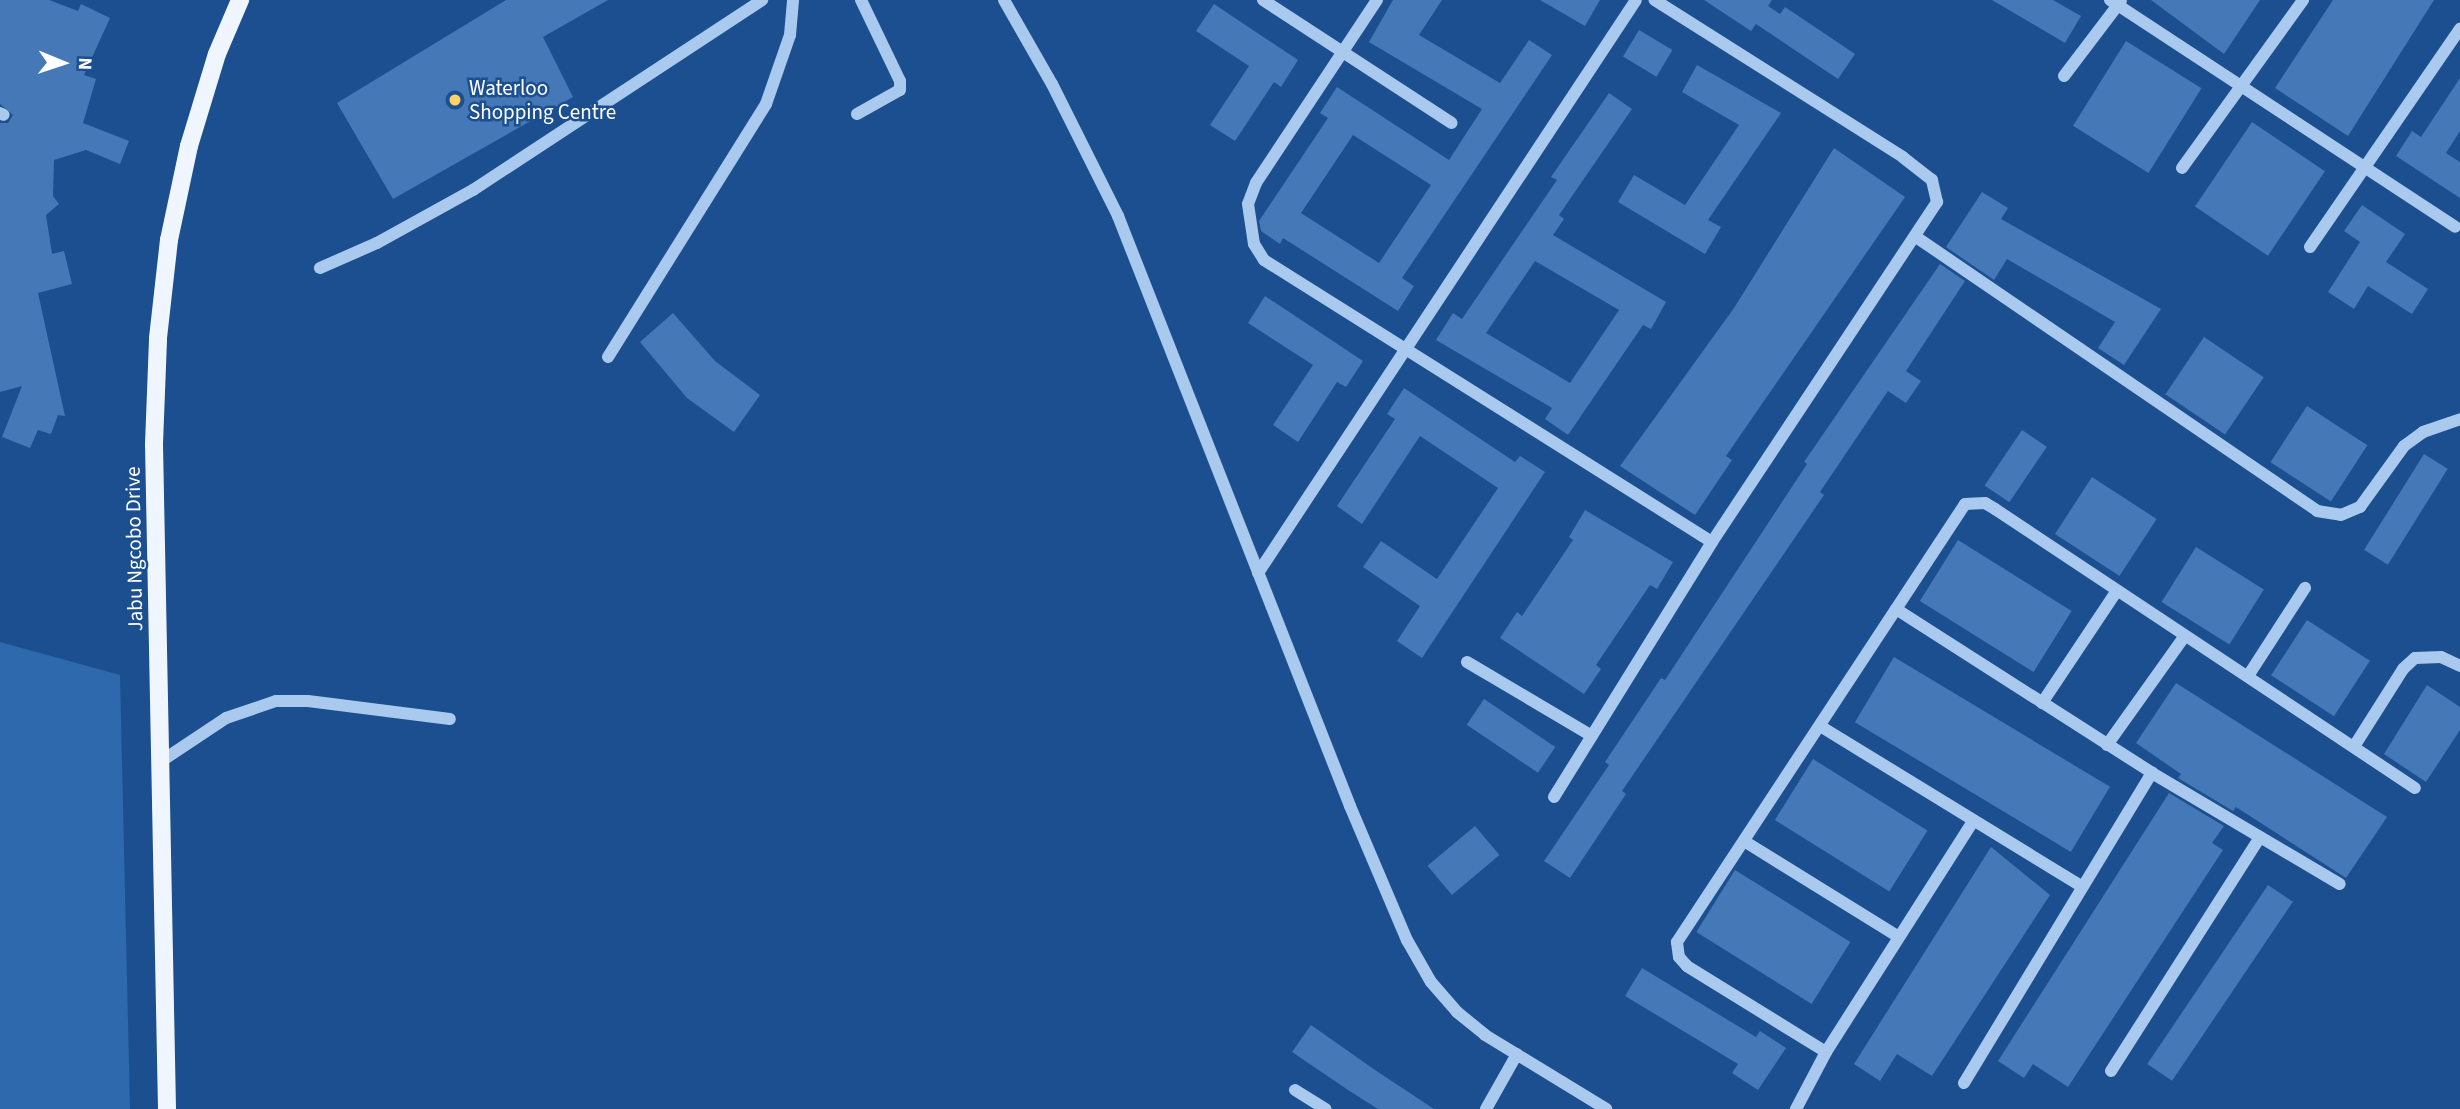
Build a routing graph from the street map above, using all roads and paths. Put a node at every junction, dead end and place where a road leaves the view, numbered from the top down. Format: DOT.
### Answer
graph roads {
  1 [pos="240,0"];
  2 [pos="762,0"];
  3 [pos="793,0"];
  4 [pos="861,0"];
  5 [pos="1004,0"];
  6 [pos="1263,0"];
  7 [pos="1377,0"];
  8 [pos="1636,0"];
  9 [pos="1654,0"];
  10 [pos="2303,0"];
  11 [pos="2117,2"];
  12 [pos="2460,29"];
  13 [pos="1343,51"];
  14 [pos="2064,76"];
  15 [pos="2241,86"];
  16 [pos="857,114"];
  17 [pos="1452,123"];
  18 [pos="2182,168"];
  19 [pos="2367,169"];
  20 [pos="2455,228"];
  21 [pos="1916,237"];
  22 [pos="2309,247"];
  23 [pos="320,268"];
  24 [pos="1403,349"];
  25 [pos="608,357"];
  26 [pos="2460,419"];
  27 [pos="1712,542"];
  28 [pos="1258,573"];
  29 [pos="2305,588"];
  30 [pos="2116,592"];
  31 [pos="1896,609"];
  32 [pos="2184,637"];
  33 [pos="1467,662"];
  34 [pos="2460,666"];
  35 [pos="2248,676"];
  36 [pos="2042,703"];
  37 [pos="450,719"];
  38 [pos="1820,726"];
  39 [pos="1592,736"];
  40 [pos="2107,745"];
  41 [pos="2355,745"];
  42 [pos="160,762"];
  43 [pos="2152,773"];
  44 [pos="2415,788"];
  45 [pos="1554,797"];
  46 [pos="1973,821"];
  47 [pos="2260,837"];
  48 [pos="1744,841"];
  49 [pos="2340,884"];
  50 [pos="2081,886"];
  51 [pos="1899,937"];
  52 [pos="1826,1052"];
  53 [pos="1517,1054"];
  54 [pos="2111,1071"];
  55 [pos="1964,1083"];
  56 [pos="1295,1090"];
  57 [pos="167,1109"];
  58 [pos="1325,1109"];
  59 [pos="1486,1109"];
  60 [pos="1606,1109"];
  61 [pos="1796,1109"];
  1 -- 42 [label="main road, Jabu Ngcobo Drive"];
  2 -- 23 [label="street"];
  3 -- 25 [label="street"];
  4 -- 16 [label="street"];
  5 -- 28 [label="street"];
  6 -- 13 [label="street"];
  7 -- 13 [label="street"];
  8 -- 24 [label="street"];
  9 -- 21 [label="street"];
  10 -- 15 [label="street"];
  11 -- 14 [label="street"];
  11 -- 15 [label="street"];
  12 -- 19 [label="street"];
  13 -- 17 [label="street"];
  13 -- 24 [label="street"];
  15 -- 18 [label="street"];
  15 -- 19 [label="street"];
  19 -- 20 [label="street"];
  19 -- 22 [label="street"];
  21 -- 26 [label="street"];
  21 -- 27 [label="street"];
  24 -- 27 [label="street"];
  24 -- 28 [label="street"];
  27 -- 39 [label="street"];
  28 -- 53 [label="street"];
  29 -- 35 [label="street"];
  30 -- 31 [label="street"];
  30 -- 32 [label="street"];
  30 -- 36 [label="street"];
  31 -- 36 [label="street"];
  31 -- 38 [label="street"];
  32 -- 35 [label="street"];
  32 -- 40 [label="street"];
  33 -- 39 [label="street"];
  34 -- 41 [label="street"];
  35 -- 41 [label="street"];
  36 -- 40 [label="street"];
  37 -- 42 [label="street"];
  38 -- 46 [label="street"];
  38 -- 48 [label="street"];
  39 -- 45 [label="street"];
  40 -- 43 [label="street"];
  41 -- 44 [label="street"];
  42 -- 57 [label="main road, Jabu Ngcobo Drive"];
  43 -- 47 [label="street"];
  43 -- 50 [label="street"];
  46 -- 50 [label="street"];
  46 -- 51 [label="street"];
  47 -- 49 [label="street"];
  47 -- 54 [label="street"];
  48 -- 51 [label="street"];
  48 -- 52 [label="street"];
  50 -- 55 [label="street"];
  51 -- 52 [label="street"];
  52 -- 61 [label="street"];
  53 -- 59 [label="street"];
  53 -- 60 [label="street"];
  56 -- 58 [label="street"];
}
